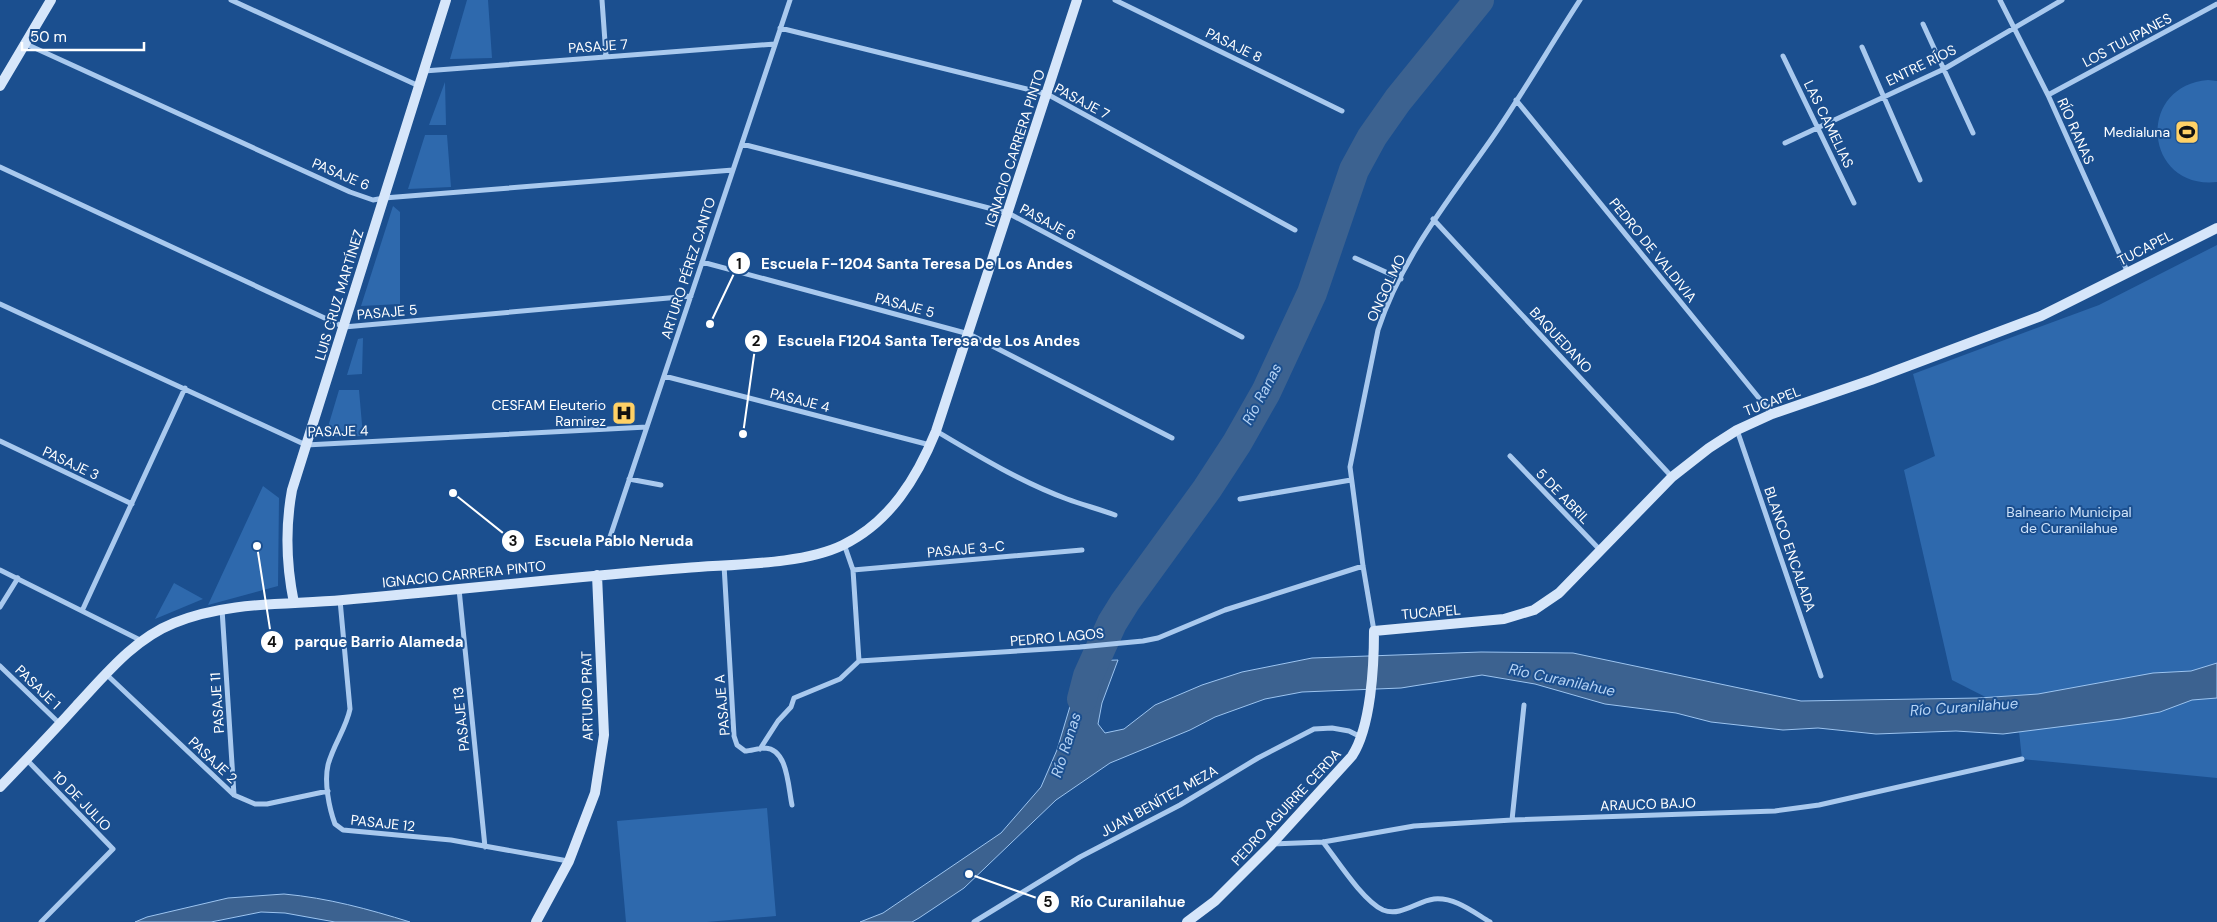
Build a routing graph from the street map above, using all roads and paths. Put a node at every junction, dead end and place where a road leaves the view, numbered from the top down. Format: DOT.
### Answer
graph roads {
  1 [pos="51,0"];
  2 [pos="231,0"];
  3 [pos="446,0"];
  4 [pos="602,0"];
  5 [pos="790,0"];
  6 [pos="1077,0"];
  7 [pos="1115,0"];
  8 [pos="1580,0"];
  9 [pos="2000,0"];
  10 [pos="2062,0"];
  11 [pos="2217,4"];
  12 [pos="1923,24"];
  13 [pos="2015,27"];
  14 [pos="780,28"];
  15 [pos="26,44"];
  16 [pos="775,44"];
  17 [pos="1862,47"];
  18 [pos="606,56"];
  19 [pos="1783,56"];
  20 [pos="1944,69"];
  21 [pos="424,71"];
  22 [pos="0,86"];
  23 [pos="419,86"];
  24 [pos="1047,94"];
  25 [pos="1884,96"];
  26 [pos="2048,96"];
  27 [pos="1516,100"];
  28 [pos="1342,111"];
  29 [pos="1818,128"];
  30 [pos="1973,133"];
  31 [pos="1785,143"];
  32 [pos="742,144"];
  33 [pos="0,168"];
  34 [pos="733,170"];
  35 [pos="1920,180"];
  36 [pos="384,198"];
  37 [pos="1854,203"];
  38 [pos="1008,213"];
  39 [pos="1433,219"];
  40 [pos="2217,228"];
  41 [pos="1295,230"];
  42 [pos="1355,258"];
  43 [pos="702,262"];
  44 [pos="2128,273"];
  45 [pos="1401,279"];
  46 [pos="691,296"];
  47 [pos="0,304"];
  48 [pos="344,327"];
  49 [pos="969,334"];
  50 [pos="1242,336"];
  51 [pos="664,376"];
  52 [pos="185,388"];
  53 [pos="1772,414"];
  54 [pos="646,426"];
  55 [pos="1738,430"];
  56 [pos="936,432"];
  57 [pos="1172,438"];
  58 [pos="0,442"];
  59 [pos="306,445"];
  60 [pos="931,445"];
  61 [pos="1510,456"];
  62 [pos="1672,477"];
  63 [pos="629,479"];
  64 [pos="1351,480"];
  65 [pos="661,485"];
  66 [pos="1240,499"];
  67 [pos="132,504"];
  68 [pos="1115,514"];
  69 [pos="608,543"];
  70 [pos="844,544"];
  71 [pos="1082,550"];
  72 [pos="1601,551"];
  73 [pos="724,564"];
  74 [pos="1362,566"];
  75 [pos="0,570"];
  76 [pos="853,570"];
  77 [pos="596,575"];
  78 [pos="18,578"];
  79 [pos="459,589"];
  80 [pos="340,600"];
  81 [pos="294,603"];
  82 [pos="0,607"];
  83 [pos="222,609"];
  84 [pos="82,611"];
  85 [pos="1374,631"];
  86 [pos="142,641"];
  87 [pos="859,661"];
  88 [pos="0,666"];
  89 [pos="106,674"];
  90 [pos="1821,676"];
  91 [pos="1524,705"];
  92 [pos="60,724"];
  93 [pos="1361,738"];
  94 [pos="760,749"];
  95 [pos="2022,759"];
  96 [pos="26,760"];
  97 [pos="0,787"];
  98 [pos="328,792"];
  99 [pos="234,795"];
  100 [pos="792,805"];
  101 [pos="1512,820"];
  102 [pos="1322,842"];
  103 [pos="1272,844"];
  104 [pos="485,847"];
  105 [pos="569,861"];
  106 [pos="537,919"];
  107 [pos="41,922"];
  108 [pos="974,922"];
  109 [pos="1187,922"];
  110 [pos="1490,922"];
  1 -- 15 [label="street"];
  2 -- 23 [label="street"];
  3 -- 21 [label="street, LUIS CRUZ MARTÍNEZ"];
  4 -- 18 [label="street"];
  5 -- 14 [label="street, ARTURO PÉREZ CANTO"];
  6 -- 24 [label="street, IGNACIO CARRERA PINTO"];
  7 -- 28 [label="street, PASAJE 8"];
  8 -- 27 [label="street, ONGOLMO"];
  9 -- 13 [label="street, RÍO RANAS"];
  10 -- 13 [label="street, ENTRE RÍOS"];
  11 -- 26 [label="street, LOS TULIPANES"];
  12 -- 20 [label="street"];
  13 -- 20 [label="street, ENTRE RÍOS"];
  13 -- 26 [label="street, RÍO RANAS"];
  14 -- 16 [label="street, ARTURO PÉREZ CANTO"];
  14 -- 24 [label="street, PASAJE 7"];
  15 -- 22 [label="street"];
  15 -- 36 [label="street, PASAJE 6"];
  16 -- 18 [label="street, PASAJE 7"];
  16 -- 32 [label="street, ARTURO PÉREZ CANTO"];
  17 -- 25 [label="street"];
  18 -- 21 [label="street, PASAJE 7"];
  19 -- 29 [label="street, LAS CAMELIAS"];
  20 -- 25 [label="street, ENTRE RÍOS"];
  20 -- 30 [label="street"];
  21 -- 23 [label="street, LUIS CRUZ MARTÍNEZ"];
  23 -- 36 [label="street, LUIS CRUZ MARTÍNEZ"];
  24 -- 38 [label="street, IGNACIO CARRERA PINTO"];
  24 -- 41 [label="street, PASAJE 7"];
  25 -- 29 [label="street, ENTRE RÍOS"];
  25 -- 35 [label="street"];
  26 -- 44 [label="street, RÍO RANAS"];
  27 -- 39 [label="street, ONGOLMO"];
  27 -- 53 [label="street, PEDRO DE VALDIVIA"];
  29 -- 31 [label="street, ENTRE RÍOS"];
  29 -- 37 [label="street, LAS CAMELIAS"];
  32 -- 34 [label="street, ARTURO PÉREZ CANTO"];
  32 -- 38 [label="street, PASAJE 6"];
  33 -- 48 [label="street, PASAJE 5"];
  34 -- 36 [label="street, PASAJE 6"];
  34 -- 43 [label="street, ARTURO PÉREZ CANTO"];
  36 -- 48 [label="street, LUIS CRUZ MARTÍNEZ"];
  38 -- 49 [label="street, IGNACIO CARRERA PINTO"];
  38 -- 50 [label="street, PASAJE 6"];
  39 -- 45 [label="street, ONGOLMO"];
  39 -- 62 [label="street, BAQUEDANO"];
  40 -- 44 [label="street, TUCAPEL"];
  42 -- 45 [label="street"];
  43 -- 46 [label="street, ARTURO PÉREZ CANTO"];
  43 -- 49 [label="street, PASAJE 5"];
  44 -- 53 [label="street, TUCAPEL"];
  45 -- 64 [label="street, ONGOLMO"];
  46 -- 48 [label="street, PASAJE 5"];
  46 -- 51 [label="street, ARTURO PÉREZ CANTO"];
  47 -- 52 [label="street, PASAJE 4"];
  48 -- 59 [label="street, LUIS CRUZ MARTÍNEZ"];
  49 -- 56 [label="street, IGNACIO CARRERA PINTO"];
  49 -- 57 [label="street, PASAJE 5"];
  51 -- 54 [label="street, ARTURO PÉREZ CANTO"];
  51 -- 60 [label="street, PASAJE 4"];
  52 -- 59 [label="street, PASAJE 4"];
  52 -- 67 [label="street"];
  53 -- 55 [label="street, TUCAPEL"];
  54 -- 59 [label="street, PASAJE 4"];
  54 -- 63 [label="street, ARTURO PÉREZ CANTO"];
  55 -- 62 [label="street, TUCAPEL"];
  55 -- 90 [label="street, BLANCO ENCALADA"];
  56 -- 60 [label="street, IGNACIO CARRERA PINTO"];
  56 -- 68 [label="street"];
  58 -- 67 [label="street, PASAJE 3"];
  59 -- 81 [label="street, LUIS CRUZ MARTÍNEZ"];
  60 -- 70 [label="street, IGNACIO CARRERA PINTO"];
  61 -- 72 [label="street, 5 DE ABRIL"];
  62 -- 72 [label="street, TUCAPEL"];
  63 -- 65 [label="street"];
  63 -- 69 [label="street, ARTURO PÉREZ CANTO"];
  64 -- 66 [label="street"];
  64 -- 74 [label="street, ONGOLMO"];
  67 -- 84 [label="street"];
  70 -- 73 [label="street, IGNACIO CARRERA PINTO"];
  70 -- 76 [label="street"];
  71 -- 76 [label="street, PASAJE 3-C"];
  72 -- 85 [label="street, TUCAPEL"];
  73 -- 77 [label="street, IGNACIO CARRERA PINTO"];
  73 -- 94 [label="street, PASAJE A"];
  74 -- 85 [label="street, ONGOLMO"];
  74 -- 87 [label="street, PEDRO LAGOS"];
  75 -- 78 [label="street"];
  76 -- 87 [label="street"];
  77 -- 79 [label="street, IGNACIO CARRERA PINTO"];
  77 -- 105 [label="street, ARTURO PRAT"];
  78 -- 82 [label="street"];
  78 -- 84 [label="street"];
  79 -- 80 [label="street, IGNACIO CARRERA PINTO"];
  79 -- 104 [label="street, PASAJE 13"];
  80 -- 81 [label="street, IGNACIO CARRERA PINTO"];
  80 -- 98 [label="street, PASAJE 12"];
  81 -- 83 [label="street, IGNACIO CARRERA PINTO"];
  83 -- 86 [label="street, IGNACIO CARRERA PINTO"];
  83 -- 99 [label="street, PASAJE 11"];
  84 -- 86 [label="street"];
  85 -- 93 [label="street, PEDRO AGUIRRE CERDA"];
  86 -- 89 [label="street, IGNACIO CARRERA PINTO"];
  87 -- 94 [label="street"];
  88 -- 92 [label="street, PASAJE 1"];
  89 -- 92 [label="street, IGNACIO CARRERA PINTO"];
  89 -- 99 [label="street, PASAJE 2"];
  91 -- 101 [label="street"];
  92 -- 96 [label="street, IGNACIO CARRERA PINTO"];
  93 -- 103 [label="street, PEDRO AGUIRRE CERDA"];
  93 -- 108 [label="street, JUAN BENÍTEZ MEZA"];
  94 -- 100 [label="street, PASAJE A"];
  95 -- 101 [label="street, ARAUCO BAJO"];
  96 -- 97 [label="street, IGNACIO CARRERA PINTO"];
  96 -- 107 [label="street, 10 DE JULIO"];
  98 -- 99 [label="street, PASAJE 2"];
  98 -- 104 [label="street, PASAJE 12"];
  101 -- 102 [label="street, ARAUCO BAJO"];
  102 -- 103 [label="street, ARAUCO BAJO"];
  102 -- 110 [label="street"];
  103 -- 109 [label="street, PEDRO AGUIRRE CERDA"];
  104 -- 105 [label="street, PASAJE 12"];
  105 -- 106 [label="street, ARTURO PRAT"];
}
